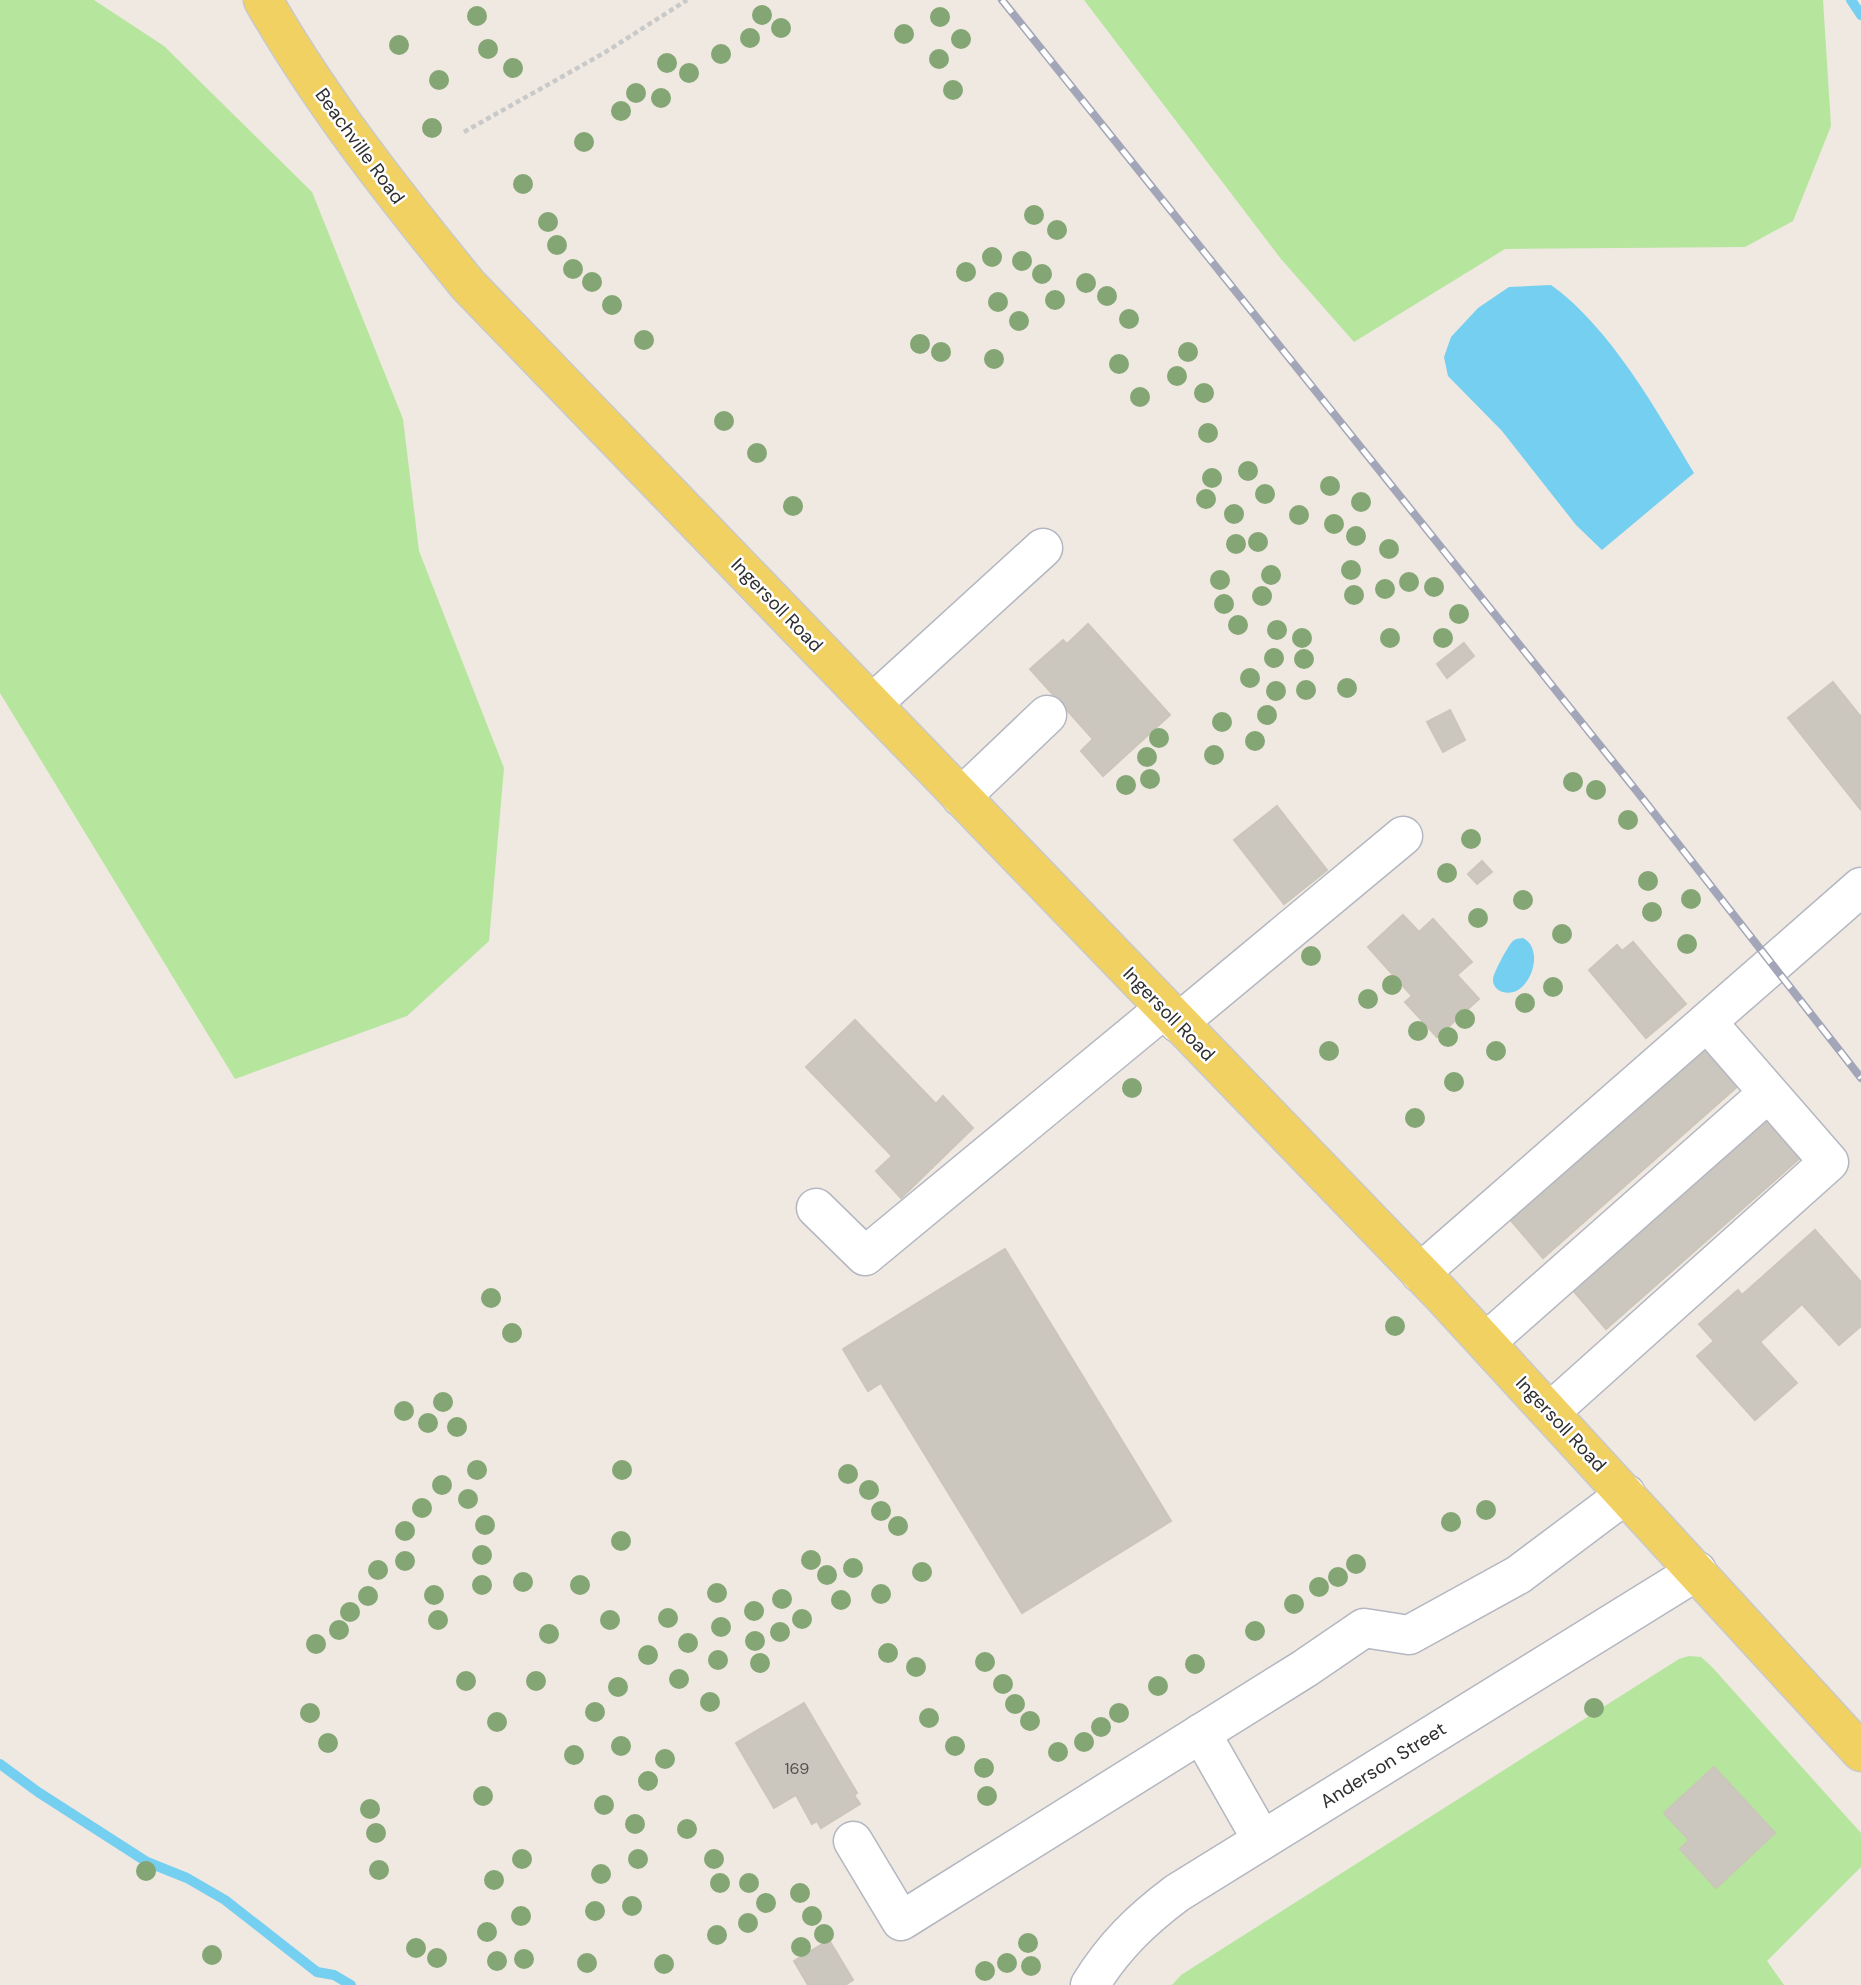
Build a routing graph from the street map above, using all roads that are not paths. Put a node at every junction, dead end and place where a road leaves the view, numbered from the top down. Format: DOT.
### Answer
graph roads {
  1 [pos="263,0"];
  2 [pos="468,285"];
  3 [pos="1043,548"];
  4 [pos="872,704"];
  5 [pos="1047,715"];
  6 [pos="961,797"];
  7 [pos="1403,836"];
  8 [pos="1861,887"];
  9 [pos="1171,1016"];
  10 [pos="1707,1022"];
  11 [pos="1768,1093"];
  12 [pos="816,1208"];
  13 [pos="1420,1273"];
  14 [pos="1486,1342"];
  15 [pos="1550,1412"];
  16 [pos="1626,1494"];
  17 [pos="1697,1571"];
  18 [pos="1201,1733"];
  19 [pos="1861,1752"];
  20 [pos="853,1840"];
  21 [pos="1262,1840"];
  22 [pos="1090,1985"];
  1 -- 2 [label="main road, Beachville Road"];
  2 -- 4 [label="main road, Ingersoll Road"];
  3 -- 4 [label="street"];
  4 -- 6 [label="main road, Ingersoll Road"];
  5 -- 6 [label="street"];
  6 -- 9 [label="main road, Ingersoll Road"];
  7 -- 9 [label="street"];
  8 -- 10 [label="street"];
  9 -- 12 [label="street"];
  9 -- 13 [label="main road, Ingersoll Road"];
  10 -- 11 [label="street"];
  10 -- 13 [label="street"];
  11 -- 14 [label="street"];
  11 -- 15 [label="street"];
  13 -- 14 [label="main road, Ingersoll Road"];
  14 -- 15 [label="main road, Ingersoll Road"];
  15 -- 16 [label="main road, Ingersoll Road"];
  16 -- 17 [label="main road, Ingersoll Road"];
  16 -- 18 [label="street"];
  17 -- 19 [label="main road, Ingersoll Road"];
  17 -- 21 [label="street, Anderson Street"];
  18 -- 20 [label="street"];
  18 -- 21 [label="street"];
  21 -- 22 [label="street, Anderson Street"];
}
